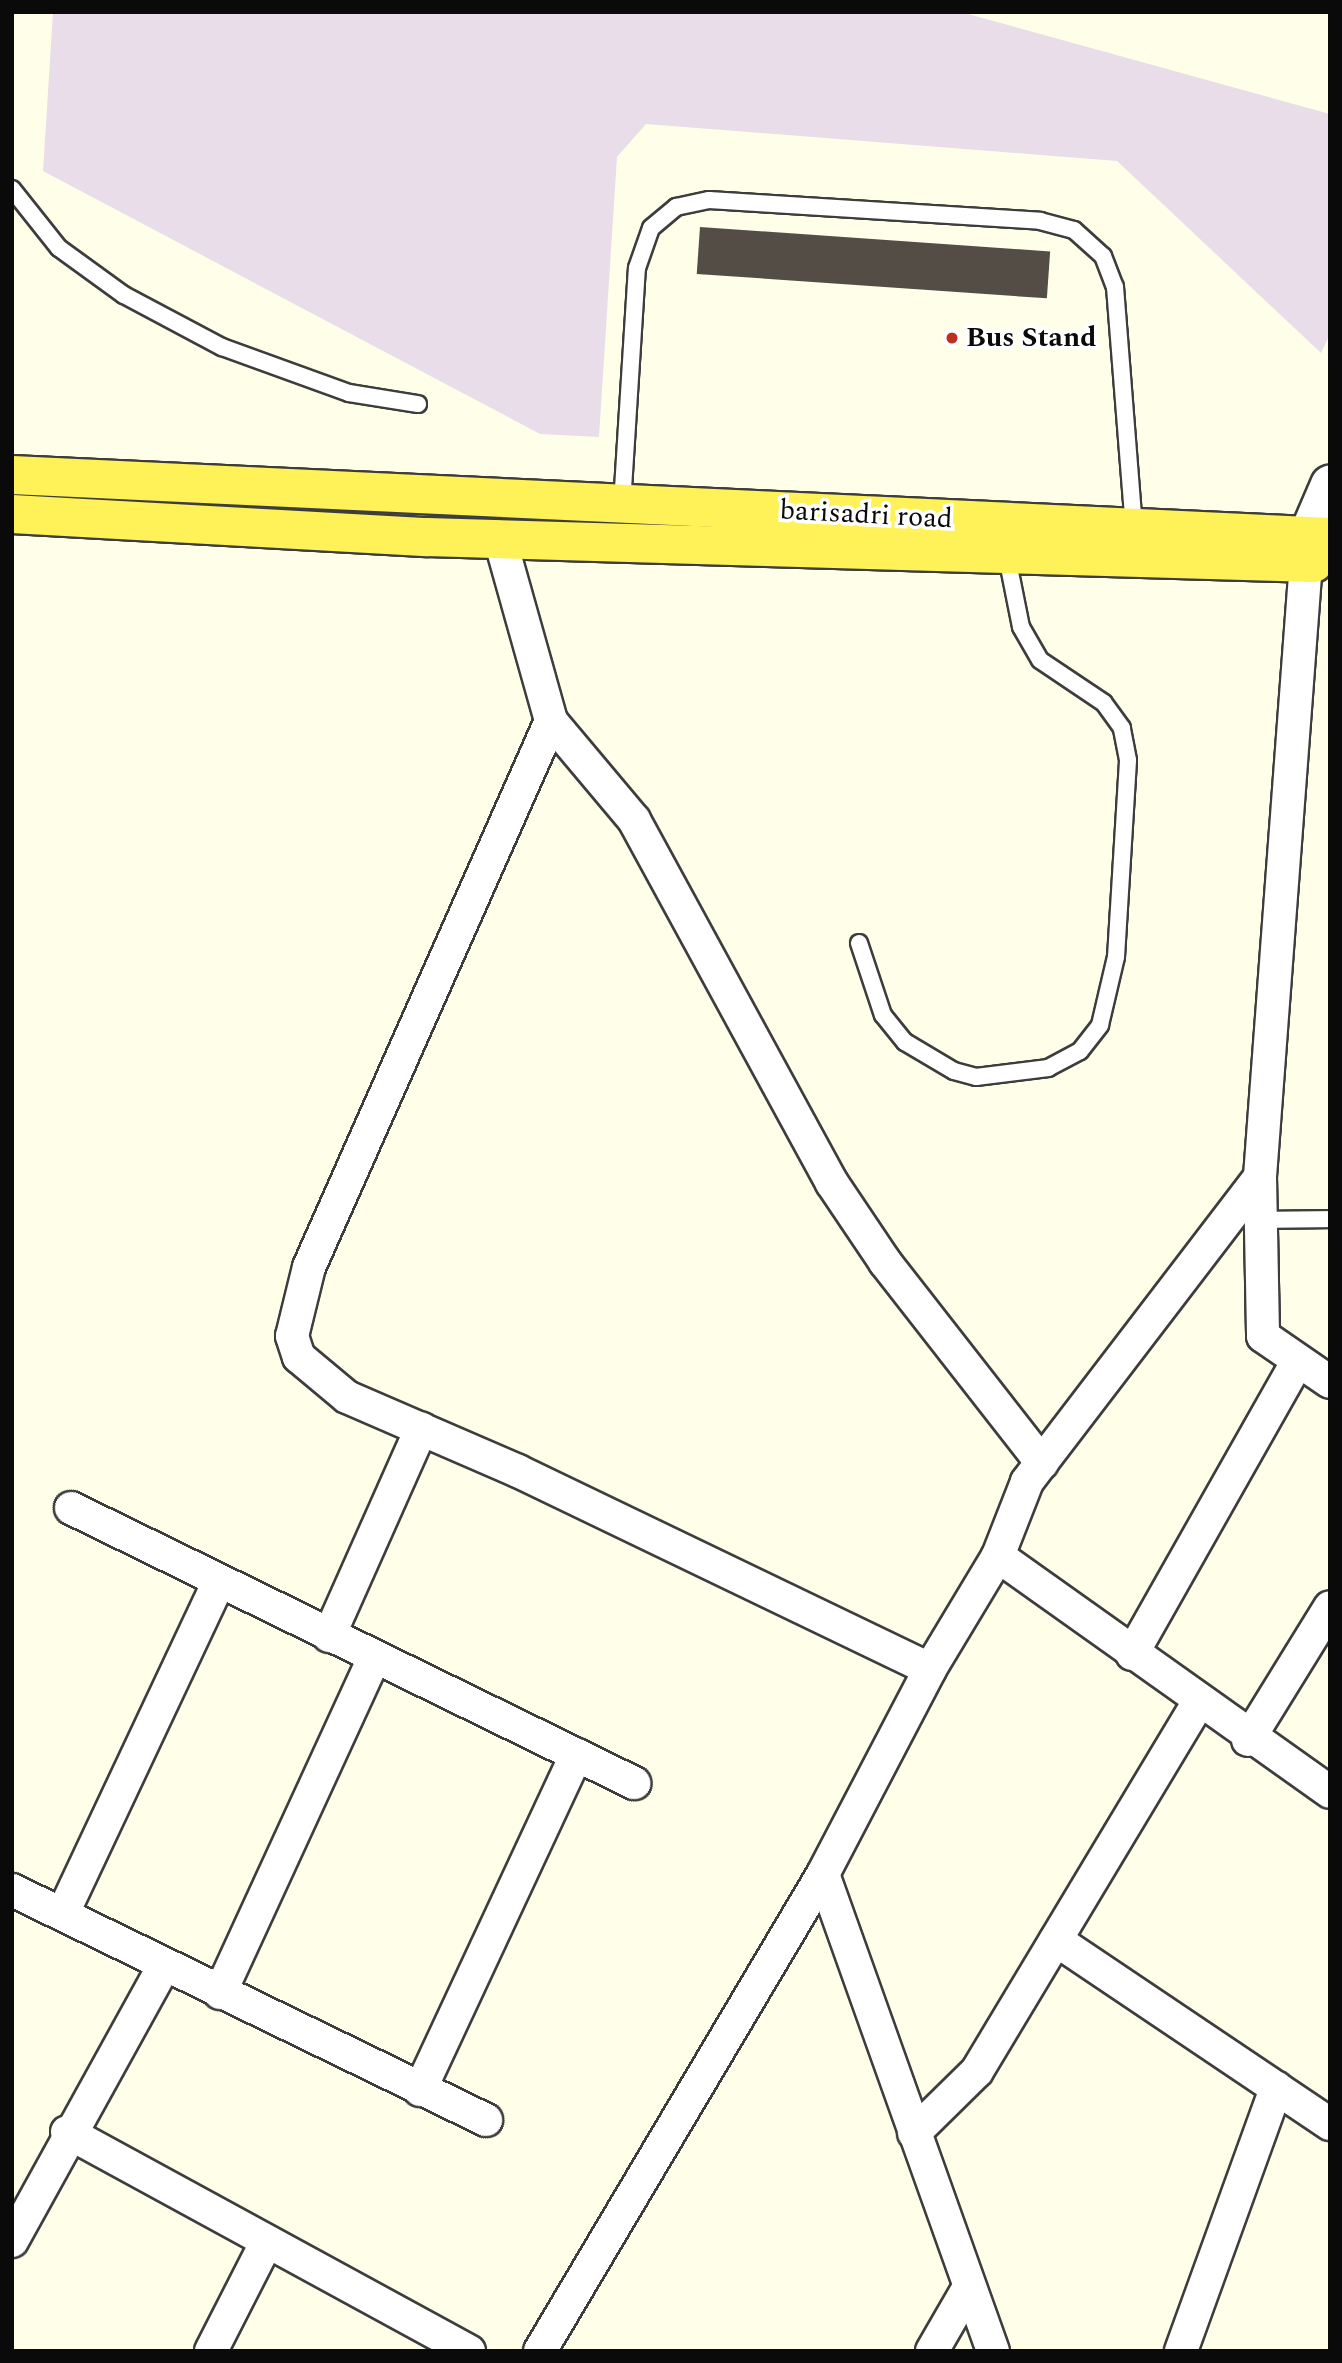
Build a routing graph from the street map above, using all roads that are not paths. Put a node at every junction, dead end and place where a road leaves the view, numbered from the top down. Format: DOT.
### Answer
graph roads {
  1 [pos="12,189"];
  2 [pos="418,404"];
  3 [pos="12,475"];
  4 [pos="1330,485"];
  5 [pos="622,502"];
  6 [pos="12,514"];
  7 [pos="1004,538"];
  8 [pos="500,539"];
  9 [pos="621,542"];
  10 [pos="1135,543"];
  11 [pos="1318,550"];
  12 [pos="551,721"];
  13 [pos="859,943"];
  14 [pos="1260,1177"];
  15 [pos="1261,1220"];
  16 [pos="1330,1220"];
  17 [pos="1296,1364"];
  18 [pos="1330,1382"];
  19 [pos="421,1429"];
  20 [pos="1042,1463"];
  21 [pos="71,1508"];
  22 [pos="998,1556"];
  23 [pos="219,1582"];
  24 [pos="1330,1607"];
  25 [pos="329,1636"];
  26 [pos="1132,1654"];
  27 [pos="374,1658"];
  28 [pos="930,1669"];
  29 [pos="1198,1703"];
  30 [pos="1248,1740"];
  31 [pos="576,1755"];
  32 [pos="634,1783"];
  33 [pos="1330,1792"];
  34 [pos="823,1874"];
  35 [pos="12,1889"];
  36 [pos="63,1913"];
  37 [pos="1056,1940"];
  38 [pos="163,1967"];
  39 [pos="220,1993"];
  40 [pos="1276,2088"];
  41 [pos="420,2090"];
  42 [pos="486,2120"];
  43 [pos="1330,2124"];
  44 [pos="67,2132"];
  45 [pos="914,2133"];
  46 [pos="12,2241"];
  47 [pos="267,2241"];
  48 [pos="969,2287"];
  49 [pos="211,2351"];
  50 [pos="469,2351"];
  51 [pos="540,2351"];
  52 [pos="932,2351"];
  53 [pos="993,2351"];
  54 [pos="1181,2351"];
  1 -- 2 [label="lane"];
  3 -- 5 [label="main road, barisadri road"];
  4 -- 11 [label="street"];
  5 -- 7 [label="main road, barisadri road"];
  5 -- 9 [label="lane"];
  5 -- 10 [label="lane"];
  6 -- 8 [label="main road, barisadri road"];
  7 -- 9 [label="main road, barisadri road"];
  7 -- 10 [label="main road, barisadri road"];
  7 -- 13 [label="lane"];
  8 -- 9 [label="main road, barisadri road"];
  8 -- 12 [label="street"];
  10 -- 11 [label="main road, barisadri road"];
  11 -- 14 [label="street"];
  12 -- 19 [label="street"];
  12 -- 20 [label="street"];
  14 -- 15 [label="street"];
  14 -- 20 [label="street"];
  15 -- 16 [label="lane"];
  15 -- 17 [label="street"];
  17 -- 18 [label="street"];
  17 -- 26 [label="street"];
  19 -- 25 [label="street"];
  19 -- 28 [label="street"];
  20 -- 22 [label="street"];
  21 -- 23 [label="street"];
  22 -- 26 [label="street"];
  22 -- 28 [label="street"];
  23 -- 25 [label="street"];
  23 -- 36 [label="street"];
  24 -- 30 [label="street"];
  25 -- 27 [label="street"];
  26 -- 29 [label="street"];
  27 -- 31 [label="street"];
  27 -- 39 [label="street"];
  28 -- 34 [label="street"];
  29 -- 30 [label="street"];
  29 -- 37 [label="street"];
  30 -- 33 [label="street"];
  31 -- 32 [label="street"];
  31 -- 41 [label="street"];
  34 -- 45 [label="street"];
  34 -- 51 [label="street"];
  35 -- 36 [label="street"];
  36 -- 38 [label="street"];
  37 -- 40 [label="street"];
  37 -- 45 [label="street"];
  38 -- 39 [label="street"];
  38 -- 44 [label="street"];
  39 -- 41 [label="street"];
  40 -- 43 [label="street"];
  40 -- 54 [label="street"];
  41 -- 42 [label="street"];
  44 -- 46 [label="street"];
  44 -- 47 [label="street"];
  45 -- 48 [label="street"];
  47 -- 49 [label="street"];
  47 -- 50 [label="street"];
  48 -- 52 [label="street"];
  48 -- 53 [label="street"];
}
